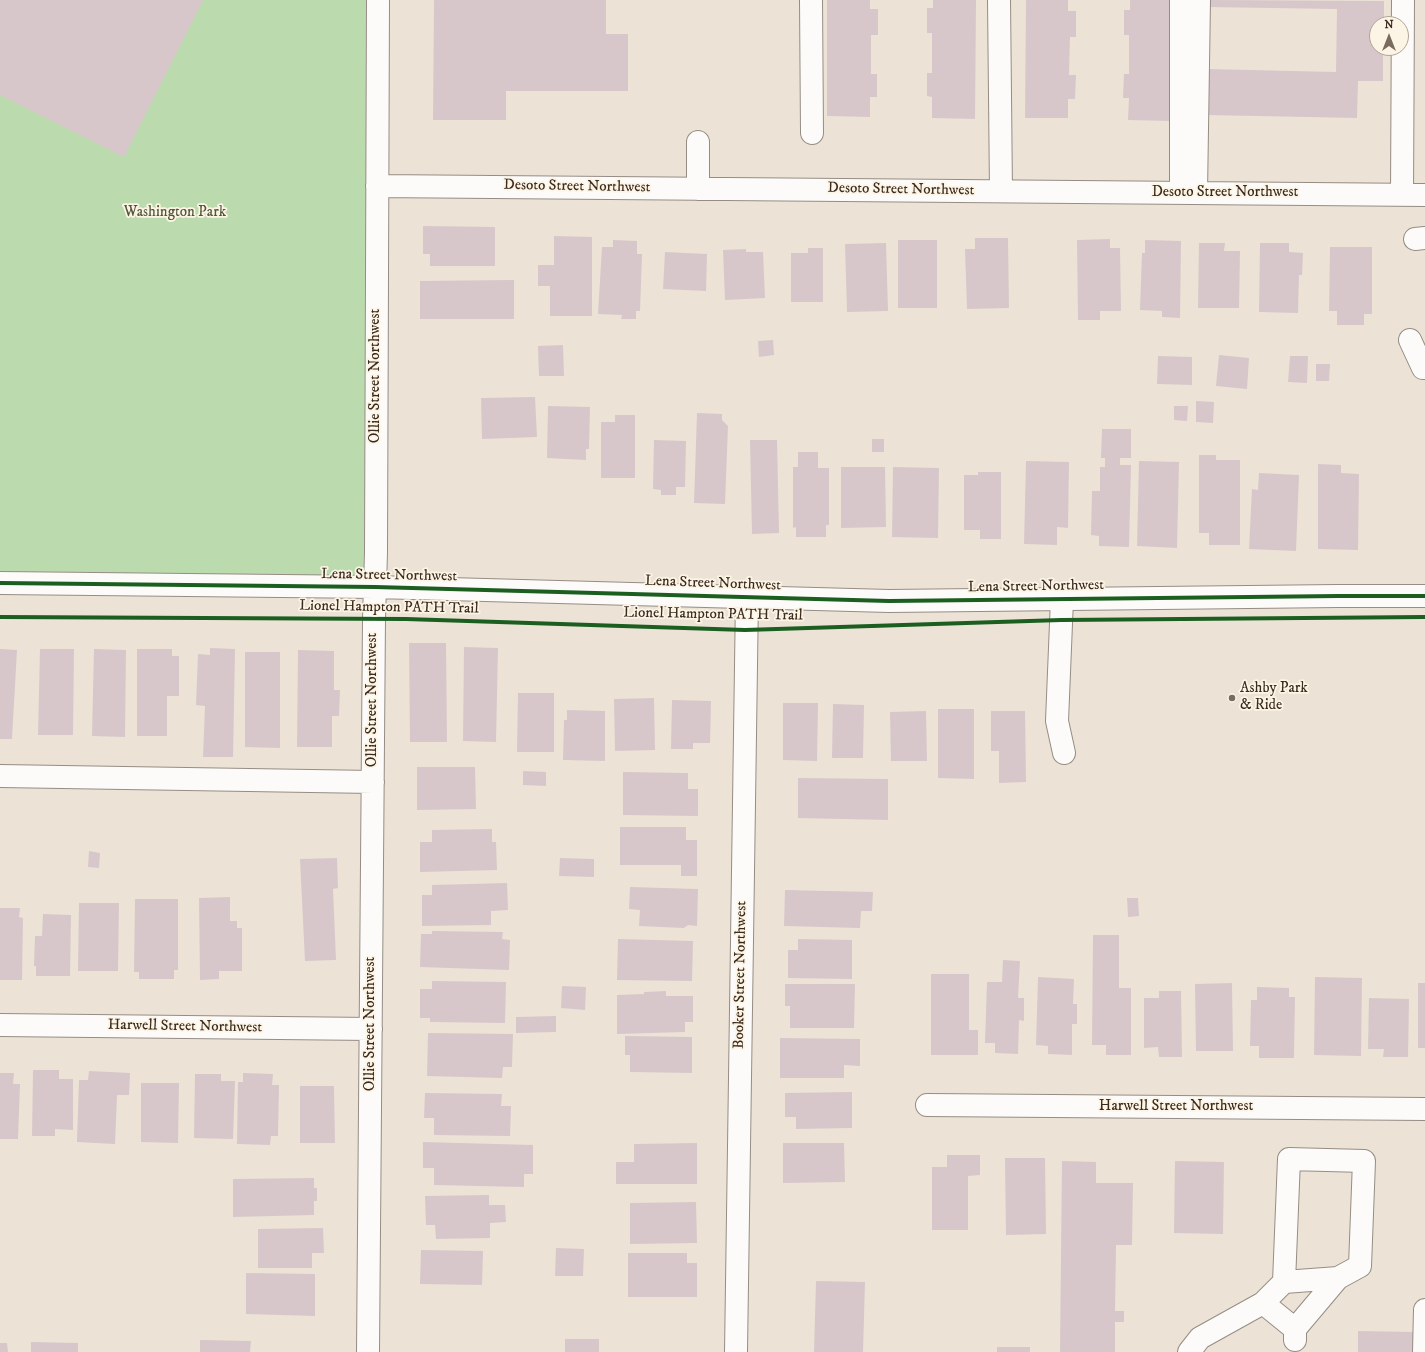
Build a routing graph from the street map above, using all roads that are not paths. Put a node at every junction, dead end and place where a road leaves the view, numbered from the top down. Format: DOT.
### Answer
graph roads {
  1 [pos="378,0"];
  2 [pos="811,0"];
  3 [pos="999,0"];
  4 [pos="1181,0"];
  5 [pos="1199,0"];
  6 [pos="1403,0"];
  7 [pos="812,133"];
  8 [pos="698,142"];
  9 [pos="377,186"];
  10 [pos="698,188"];
  11 [pos="1001,191"];
  12 [pos="1189,193"];
  13 [pos="1402,194"];
  14 [pos="1425,195"];
  15 [pos="1410,340"];
  16 [pos="1425,368"];
  17 [pos="0,583"];
  18 [pos="375,587"];
  19 [pos="1425,596"];
  20 [pos="747,598"];
  21 [pos="1062,599"];
  22 [pos="1064,753"];
  23 [pos="0,776"];
  24 [pos="373,782"];
  25 [pos="0,1025"];
  26 [pos="371,1029"];
  27 [pos="927,1105"];
  28 [pos="1425,1109"];
  29 [pos="1338,1278"];
  30 [pos="1284,1282"];
  31 [pos="1264,1303"];
  32 [pos="1425,1310"];
  33 [pos="368,1352"];
  34 [pos="736,1352"];
  35 [pos="1189,1352"];
  36 [pos="1424,1352"];
  1 -- 9 [label="street, Ollie Street Northwest"];
  2 -- 7 [label="street"];
  3 -- 11 [label="street"];
  4 -- 12 [label="street"];
  5 -- 12 [label="street"];
  6 -- 13 [label="street"];
  8 -- 10 [label="street"];
  9 -- 10 [label="street, Desoto Street Northwest"];
  9 -- 18 [label="street, Ollie Street Northwest"];
  10 -- 11 [label="street, Desoto Street Northwest"];
  11 -- 12 [label="street, Desoto Street Northwest"];
  12 -- 13 [label="street, Desoto Street Northwest"];
  13 -- 14 [label="street, Desoto Street Northwest"];
  15 -- 16 [label="street"];
  17 -- 18 [label="street, Lena Street Northwest"];
  18 -- 20 [label="street, Lena Street Northwest"];
  18 -- 24 [label="street, Ollie Street Northwest"];
  19 -- 21 [label="street, Lena Street Northwest"];
  20 -- 21 [label="street, Lena Street Northwest"];
  20 -- 34 [label="street, Booker Street Northwest"];
  21 -- 22 [label="street"];
  23 -- 24 [label="street"];
  24 -- 26 [label="street, Ollie Street Northwest"];
  25 -- 26 [label="street, Harwell Street Northwest"];
  26 -- 33 [label="street, Ollie Street Northwest"];
  27 -- 28 [label="street, Harwell Street Northwest"];
  29 -- 30 [label="street"];
  29 -- 30 [label="street"];
  29 -- 31 [label="street"];
  30 -- 31 [label="street"];
  31 -- 35 [label="street"];
  32 -- 36 [label="street"];
}
